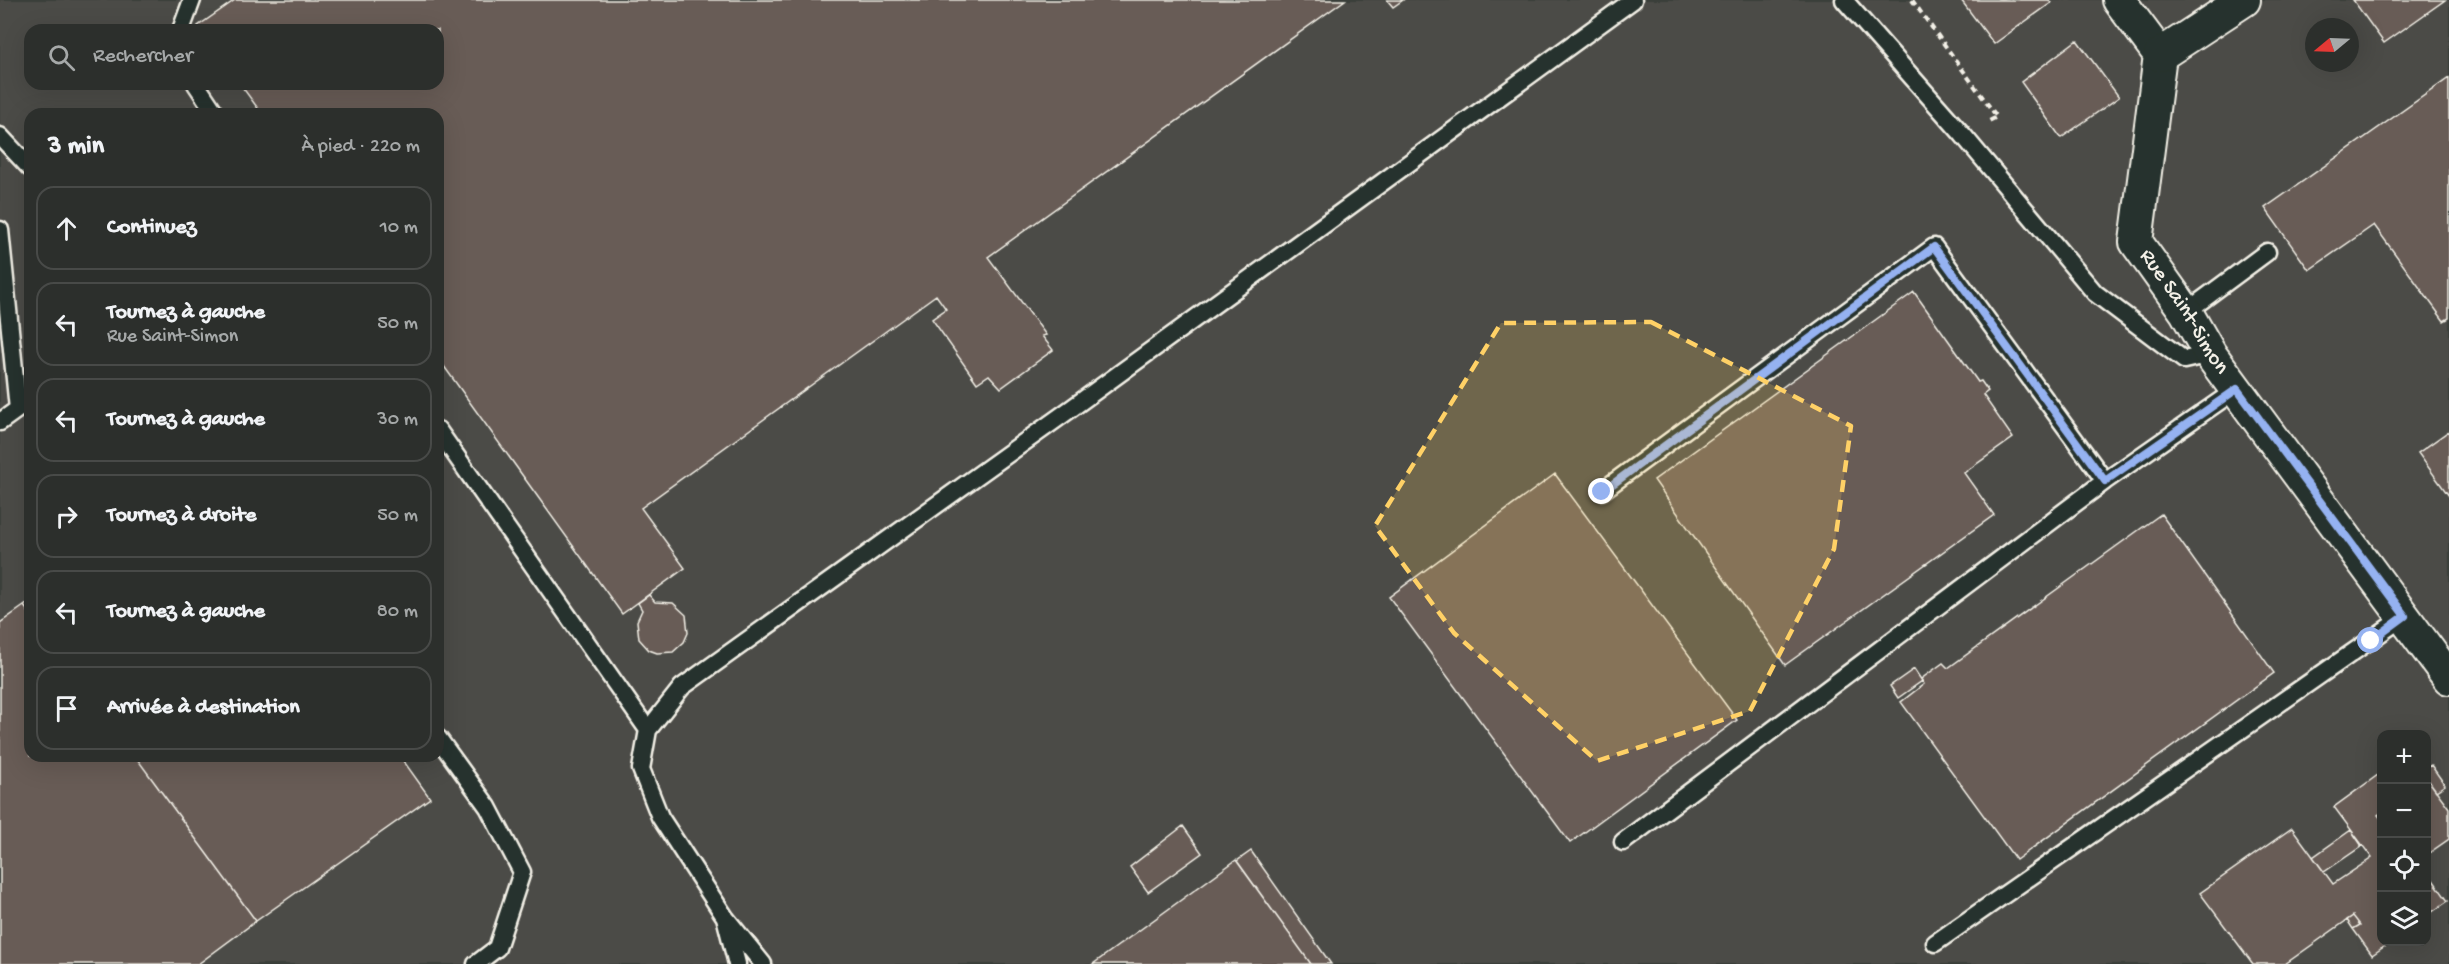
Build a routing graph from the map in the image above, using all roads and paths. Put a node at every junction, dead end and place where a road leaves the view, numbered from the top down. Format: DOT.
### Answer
graph roads {
  1 [pos="192,0"];
  2 [pos="1633,0"];
  3 [pos="1844,0"];
  4 [pos="1912,0"];
  5 [pos="2119,0"];
  6 [pos="2244,0"];
  7 [pos="183,24"];
  8 [pos="2160,55"];
  9 [pos="200,90"];
  10 [pos="212,108"];
  11 [pos="1964,135"];
  12 [pos="0,136"];
  13 [pos="24,162"];
  14 [pos="0,230"];
  15 [pos="2266,252"];
  16 [pos="2186,312"];
  17 [pos="2210,354"];
  18 [pos="2237,389"];
  19 [pos="24,406"];
  20 [pos="0,422"];
  21 [pos="444,439"];
  22 [pos="2105,481"];
  23 [pos="1602,492"];
  24 [pos="2405,616"];
  25 [pos="2448,673"];
  26 [pos="648,730"];
  27 [pos="444,746"];
  28 [pos="1623,842"];
  29 [pos="725,917"];
  30 [pos="1935,943"];
  31 [pos="476,964"];
  32 [pos="737,964"];
  33 [pos="763,964"];
  1 -- 7 [label="lane"];
  2 -- 26 [label="lane"];
  3 -- 11 [label="lane"];
  4 -- 11 [label="path"];
  5 -- 8 [label="street"];
  6 -- 8 [label="street"];
  8 -- 16 [label="street, Rue Saint-Simon"];
  9 -- 10 [label="lane"];
  11 -- 17 [label="lane"];
  12 -- 13 [label="lane"];
  14 -- 19 [label="lane"];
  15 -- 16 [label="lane"];
  16 -- 17 [label="street, Rue Saint-Simon"];
  17 -- 18 [label="street, Rue Saint-Simon"];
  18 -- 22 [label="lane"];
  18 -- 24 [label="street, Rue Saint-Simon"];
  19 -- 20 [label="lane"];
  21 -- 26 [label="lane"];
  22 -- 23 [label="lane"];
  22 -- 28 [label="lane"];
  24 -- 25 [label="street, Rue Saint-Simon"];
  24 -- 30 [label="lane"];
  26 -- 29 [label="lane"];
  27 -- 31 [label="lane"];
  29 -- 32 [label="lane"];
  29 -- 33 [label="lane"];
}
